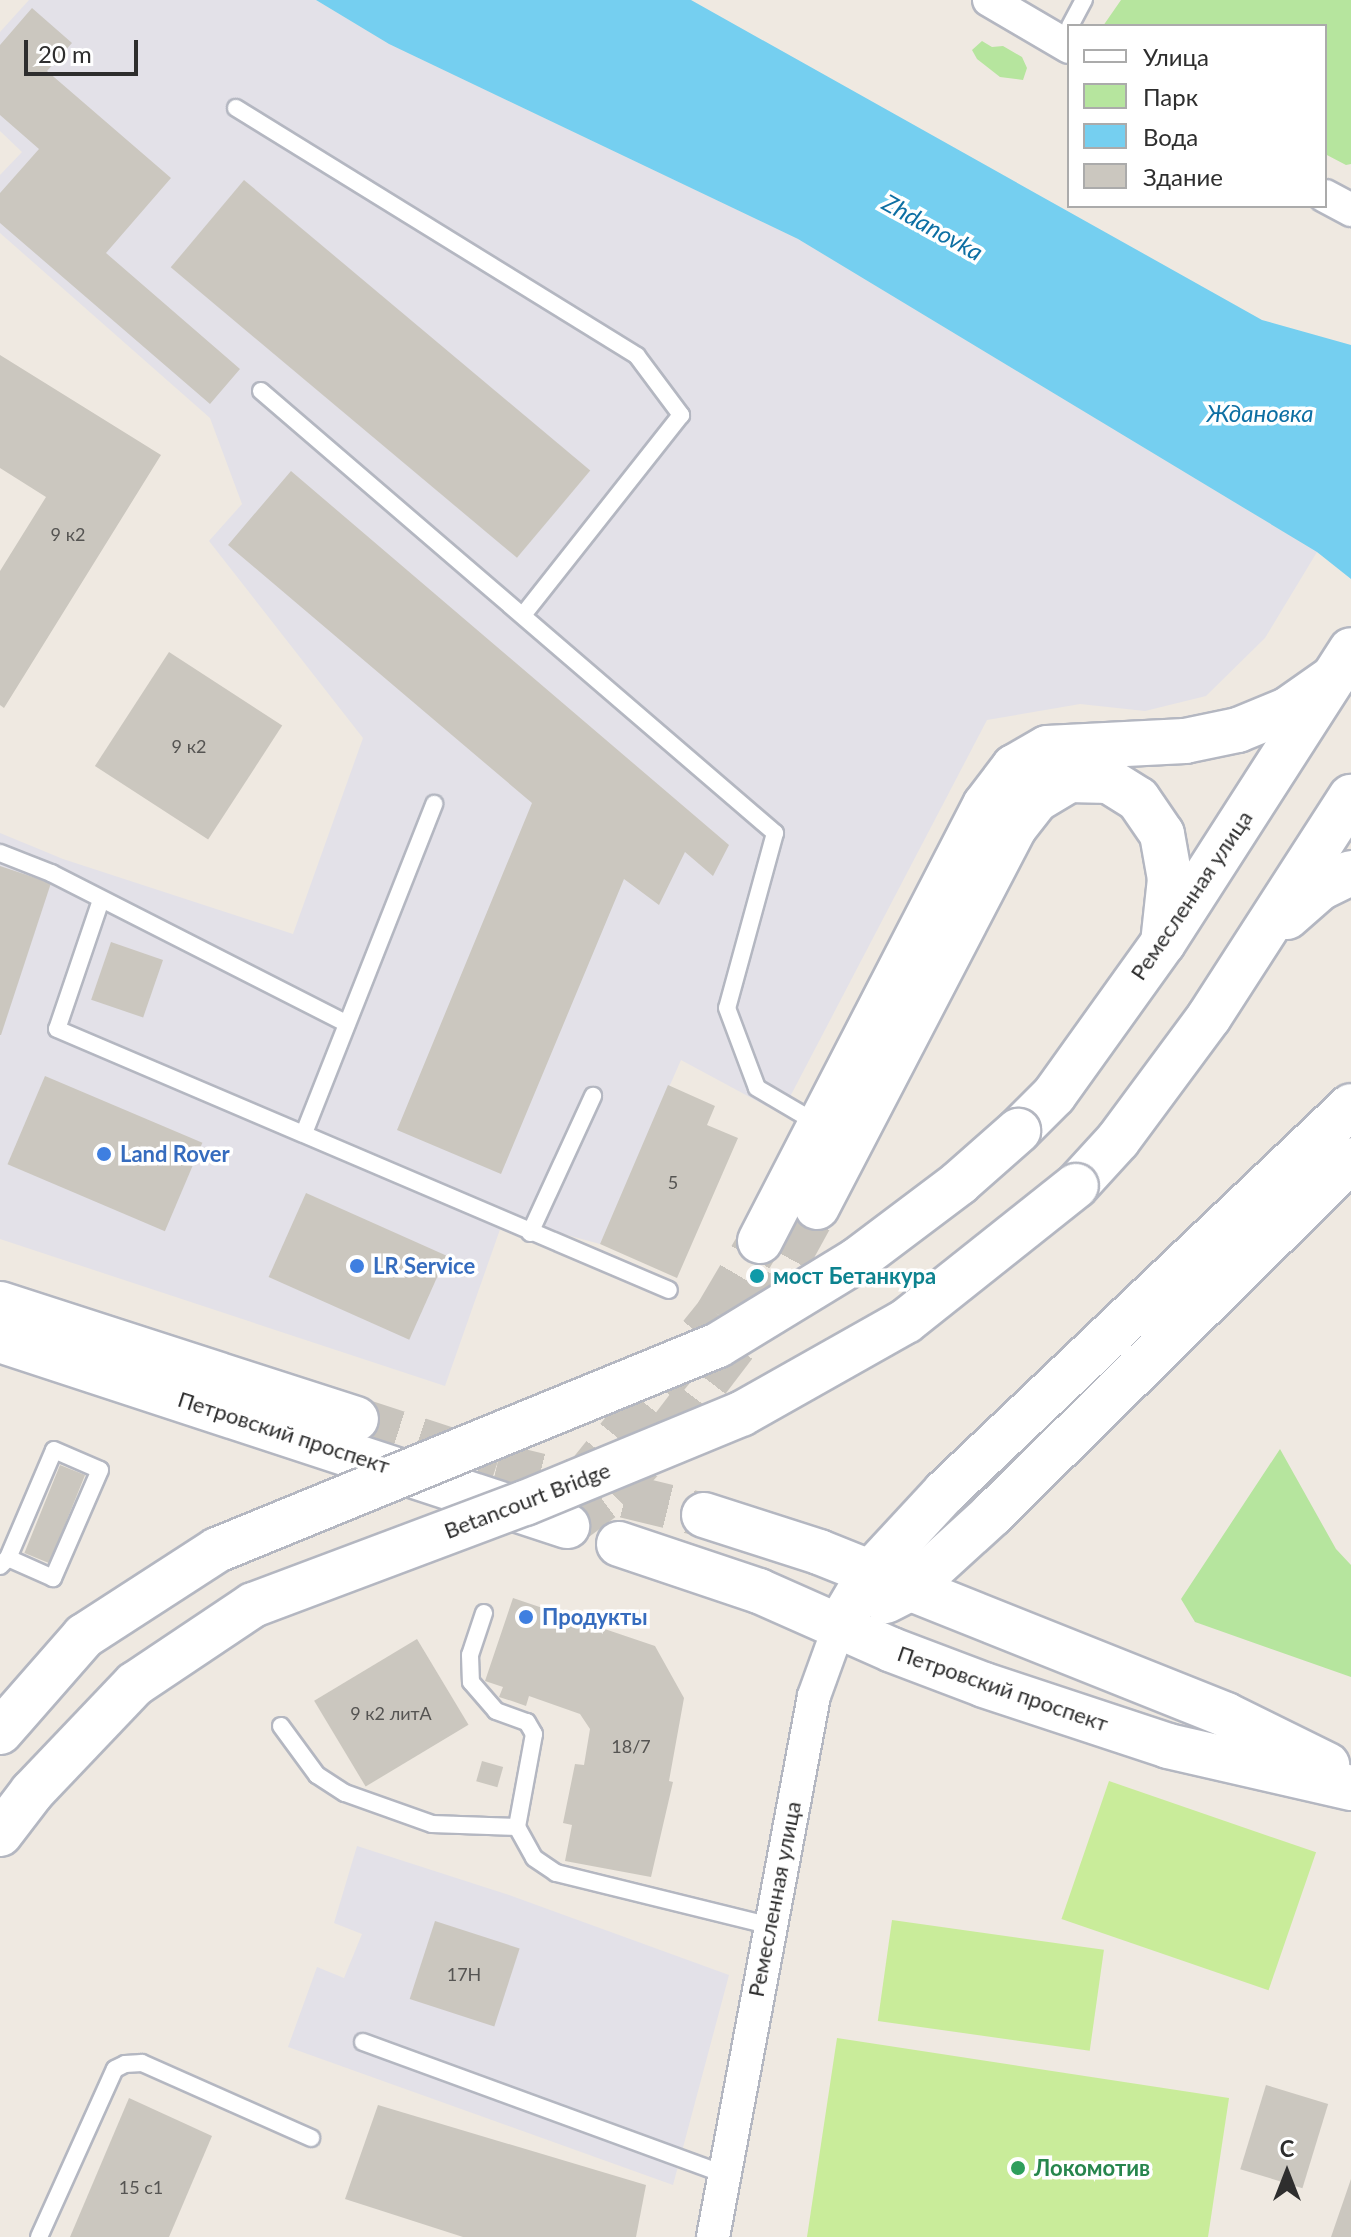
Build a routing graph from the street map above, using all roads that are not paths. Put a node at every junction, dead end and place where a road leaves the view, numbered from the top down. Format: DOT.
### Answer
graph roads {
  1 [pos="989,0"];
  2 [pos="1084,0"];
  3 [pos="1073,24"];
  4 [pos="1067,36"];
  5 [pos="236,108"];
  6 [pos="1327,197"];
  7 [pos="1351,210"];
  8 [pos="261,391"];
  9 [pos="523,615"];
  10 [pos="1342,664"];
  11 [pos="1351,797"];
  12 [pos="434,804"];
  13 [pos="0,853"];
  14 [pos="1351,873"];
  15 [pos="101,900"];
  16 [pos="1258,942"];
  17 [pos="1163,943"];
  18 [pos="347,1024"];
  19 [pos="593,1096"];
  20 [pos="1351,1106"];
  21 [pos="821,1125"];
  22 [pos="304,1133"];
  23 [pos="1351,1160"];
  24 [pos="817,1207"];
  25 [pos="530,1233"];
  26 [pos="760,1241"];
  27 [pos="669,1290"];
  28 [pos="2,1318"];
  29 [pos="356,1419"];
  30 [pos="704,1515"];
  31 [pos="567,1526"];
  32 [pos="619,1544"];
  33 [pos="4,1562"];
  34 [pos="870,1573"];
  35 [pos="910,1589"];
  36 [pos="484,1613"];
  37 [pos="840,1624"];
  38 [pos="281,1726"];
  39 [pos="0,1732"];
  40 [pos="1351,1777"];
  41 [pos="1351,1788"];
  42 [pos="517,1827"];
  43 [pos="0,1834"];
  44 [pos="768,1925"];
  45 [pos="363,2042"];
  46 [pos="311,2138"];
  47 [pos="724,2174"];
  48 [pos="39,2237"];
  49 [pos="713,2237"];
  1 -- 4 [label="street"];
  2 -- 3 [label="lane"];
  5 -- 9 [label="lane"];
  6 -- 7 [label="street"];
  8 -- 9 [label="lane"];
  9 -- 21 [label="lane"];
  10 -- 17 [label="street, Ремесленная улица"];
  10 -- 21 [label="street"];
  11 -- 16 [label="street"];
  12 -- 18 [label="lane"];
  13 -- 15 [label="lane"];
  14 -- 16 [label="street"];
  15 -- 18 [label="lane"];
  15 -- 22 [label="lane"];
  16 -- 43 [label="street, Betancourt Bridge, bridge"];
  17 -- 24 [label="street"];
  17 -- 39 [label="street, Ремесленная улица, bridge"];
  18 -- 22 [label="lane"];
  19 -- 25 [label="lane"];
  20 -- 34 [label="street, Ремесленная улица"];
  21 -- 26 [label="street"];
  22 -- 25 [label="lane"];
  23 -- 35 [label="street"];
  25 -- 27 [label="lane"];
  28 -- 29 [label="street, Петровский проспект"];
  28 -- 31 [label="street, Петровский проспект"];
  30 -- 34 [label="street"];
  32 -- 37 [label="street, Петровский проспект"];
  33 -- 33 [label="lane"];
  34 -- 35 [label="street"];
  34 -- 37 [label="street, Ремесленная улица"];
  35 -- 37 [label="street"];
  35 -- 40 [label="street"];
  36 -- 42 [label="lane"];
  37 -- 41 [label="street, Петровский проспект"];
  37 -- 44 [label="street, Ремесленная улица"];
  38 -- 42 [label="lane"];
  42 -- 44 [label="lane"];
  44 -- 47 [label="street, Ремесленная улица"];
  45 -- 47 [label="lane"];
  46 -- 48 [label="lane"];
  47 -- 49 [label="street, Ремесленная улица"];
}
